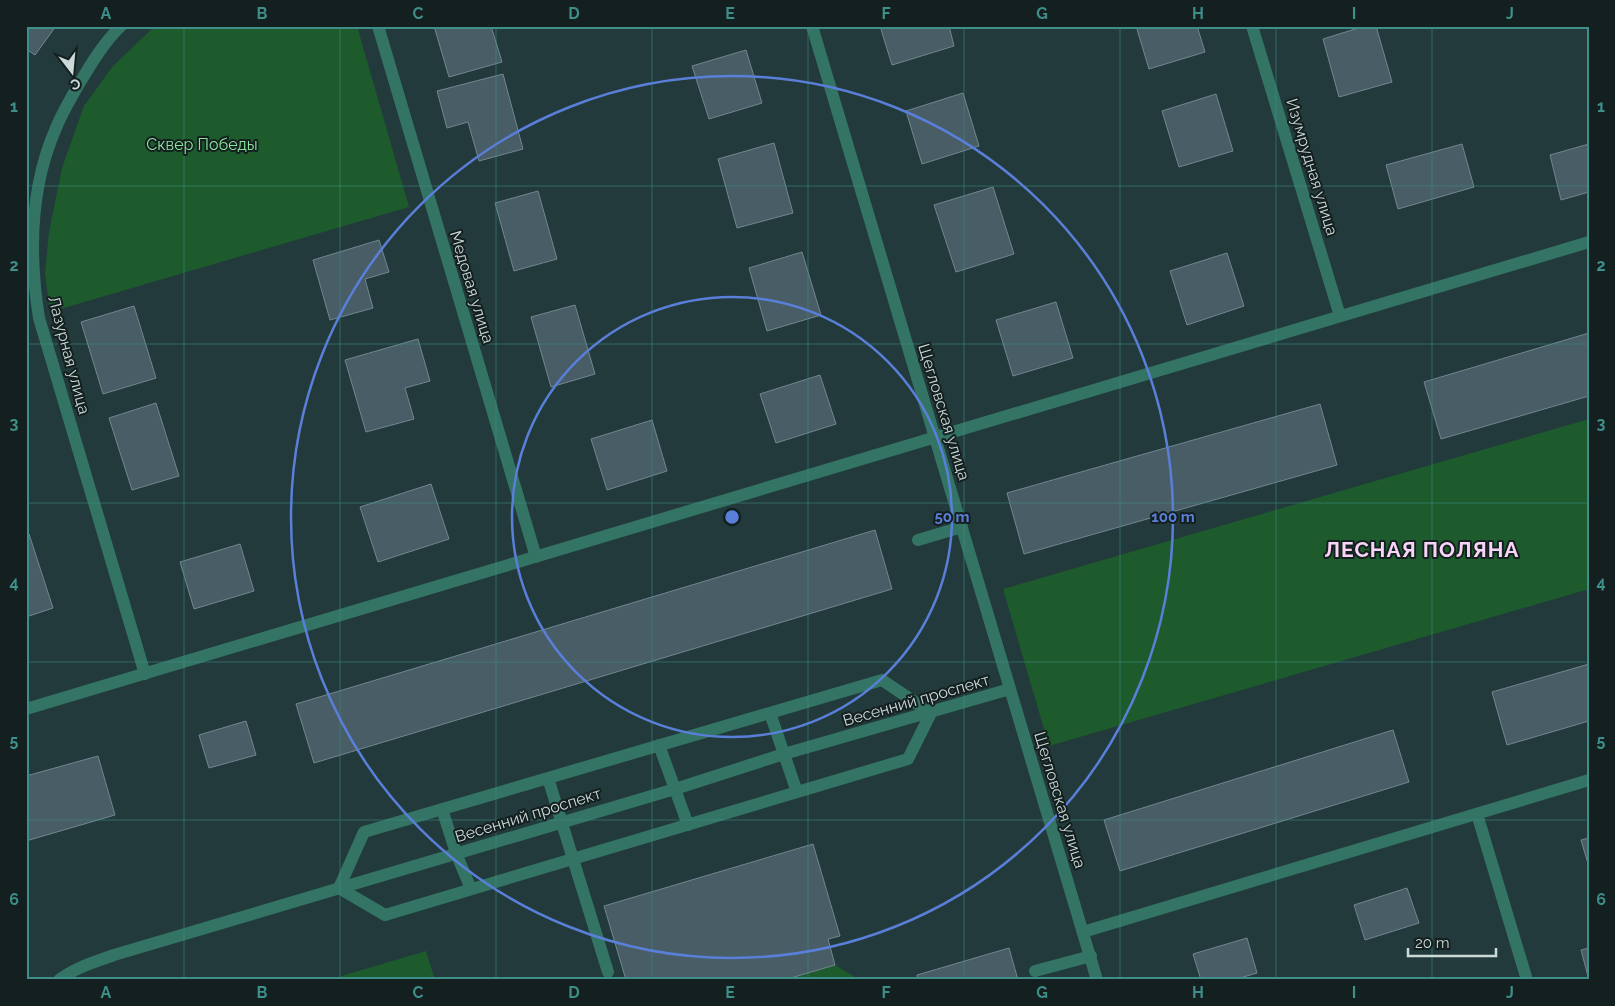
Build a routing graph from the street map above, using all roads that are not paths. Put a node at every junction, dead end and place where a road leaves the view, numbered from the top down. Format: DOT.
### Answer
graph roads {
  1 [pos="121,26"];
  2 [pos="378,26"];
  3 [pos="812,26"];
  4 [pos="1252,26"];
  5 [pos="1589,242"];
  6 [pos="1340,316"];
  7 [pos="935,437"];
  8 [pos="962,527"];
  9 [pos="918,540"];
  10 [pos="536,557"];
  11 [pos="146,674"];
  12 [pos="1010,690"];
  13 [pos="26,708"];
  14 [pos="770,713"];
  15 [pos="931,713"];
  16 [pos="659,745"];
  17 [pos="784,754"];
  18 [pos="548,778"];
  19 [pos="1589,780"];
  20 [pos="675,789"];
  21 [pos="797,792"];
  22 [pos="442,810"];
  23 [pos="1477,814"];
  24 [pos="561,822"];
  25 [pos="688,825"];
  26 [pos="456,853"];
  27 [pos="573,859"];
  28 [pos="339,888"];
  29 [pos="471,890"];
  30 [pos="1083,932"];
  31 [pos="1090,956"];
  32 [pos="1035,970"];
  33 [pos="608,972"];
  34 [pos="59,980"];
  35 [pos="1097,980"];
  36 [pos="1527,980"];
  1 -- 11 [label="street, Лазурная улица"];
  2 -- 10 [label="street, Медовая улица"];
  3 -- 7 [label="street, Щегловская улица"];
  4 -- 6 [label="street, Изумрудная улица"];
  5 -- 6 [label="street"];
  6 -- 7 [label="street"];
  7 -- 8 [label="street, Щегловская улица"];
  7 -- 10 [label="street"];
  8 -- 9 [label="street"];
  8 -- 12 [label="street, Щегловская улица"];
  10 -- 11 [label="street"];
  11 -- 13 [label="street"];
  12 -- 15 [label="street, Весенний проспект"];
  12 -- 30 [label="street, Щегловская улица"];
  14 -- 15 [label="street"];
  14 -- 16 [label="street"];
  14 -- 17 [label="street"];
  15 -- 17 [label="street, Весенний проспект"];
  15 -- 21 [label="street"];
  16 -- 18 [label="street"];
  16 -- 20 [label="street"];
  17 -- 20 [label="street, Весенний проспект"];
  17 -- 21 [label="street"];
  18 -- 22 [label="street"];
  18 -- 24 [label="street"];
  19 -- 23 [label="street"];
  20 -- 24 [label="street, Весенний проспект"];
  20 -- 25 [label="street"];
  21 -- 25 [label="street"];
  22 -- 26 [label="street"];
  22 -- 28 [label="street"];
  23 -- 30 [label="street"];
  23 -- 36 [label="street"];
  24 -- 26 [label="street, Весенний проспект"];
  24 -- 27 [label="street"];
  25 -- 27 [label="street"];
  26 -- 28 [label="street, Весенний проспект"];
  26 -- 29 [label="street"];
  27 -- 29 [label="street"];
  27 -- 33 [label="street"];
  28 -- 29 [label="street"];
  28 -- 34 [label="street, Весенний проспект"];
  30 -- 31 [label="street, Щегловская улица"];
  31 -- 32 [label="street"];
  31 -- 35 [label="street, Щегловская улица"];
}
